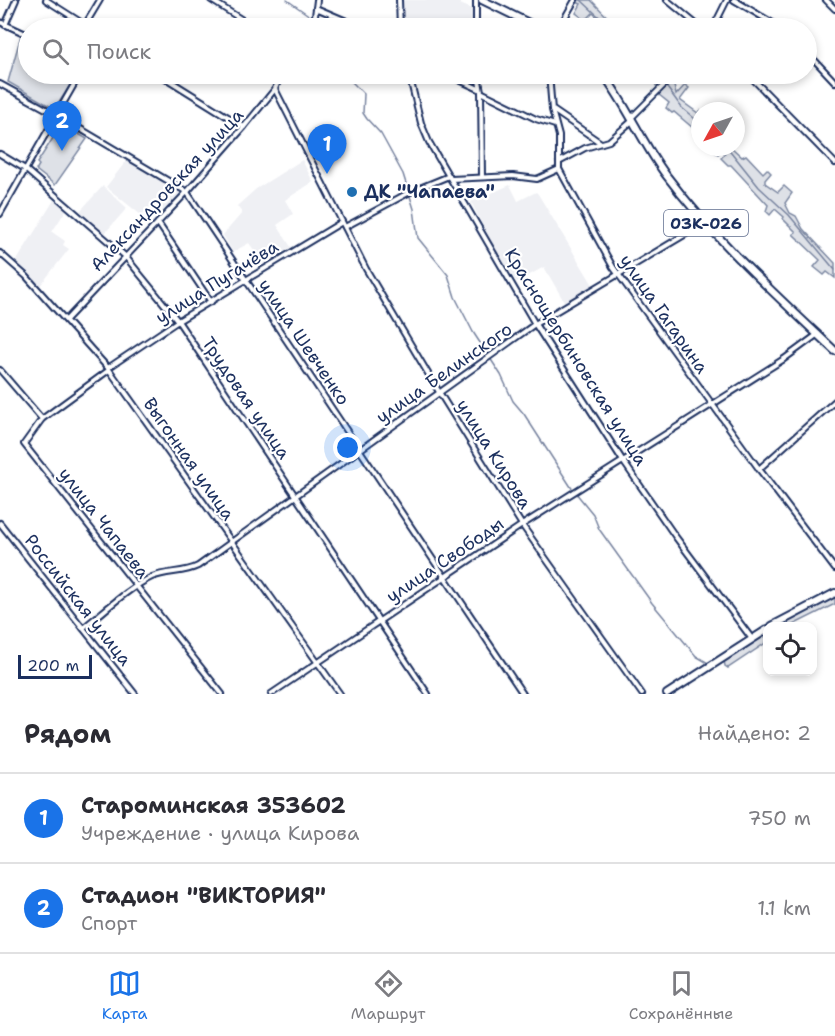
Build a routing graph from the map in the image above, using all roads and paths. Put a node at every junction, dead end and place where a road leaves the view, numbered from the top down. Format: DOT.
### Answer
graph roads {
  1 [pos="16,0"];
  2 [pos="46,0"];
  3 [pos="100,0"];
  4 [pos="211,0"];
  5 [pos="316,0"];
  6 [pos="399,0"];
  7 [pos="476,0"];
  8 [pos="482,0"];
  9 [pos="667,0"];
  10 [pos="727,0"];
  11 [pos="734,0"];
  12 [pos="826,0"];
  13 [pos="575,1"];
  14 [pos="316,8"];
  15 [pos="835,9"];
  16 [pos="74,18"];
  17 [pos="89,18"];
  18 [pos="239,18"];
  19 [pos="312,18"];
  20 [pos="340,18"];
  21 [pos="400,18"];
  22 [pos="476,18"];
  23 [pos="518,18"];
  24 [pos="565,18"];
  25 [pos="690,18"];
  26 [pos="718,18"];
  27 [pos="764,18"];
  28 [pos="0,22"];
  29 [pos="5,25"];
  30 [pos="18,31"];
  31 [pos="817,62"];
  32 [pos="835,82"];
  33 [pos="0,84"];
  34 [pos="74,84"];
  35 [pos="175,84"];
  36 [pos="277,84"];
  37 [pos="411,84"];
  38 [pos="468,84"];
  39 [pos="476,84"];
  40 [pos="479,84"];
  41 [pos="550,84"];
  42 [pos="609,84"];
  43 [pos="665,84"];
  44 [pos="758,84"];
  45 [pos="473,86"];
  46 [pos="275,89"];
  47 [pos="480,90"];
  48 [pos="552,110"];
  49 [pos="57,115"];
  50 [pos="631,120"];
  51 [pos="556,125"];
  52 [pos="244,127"];
  53 [pos="602,144"];
  54 [pos="0,154"];
  55 [pos="559,162"];
  56 [pos="835,163"];
  57 [pos="25,169"];
  58 [pos="559,169"];
  59 [pos="450,177"];
  60 [pos="482,177"];
  61 [pos="187,192"];
  62 [pos="0,214"];
  63 [pos="704,219"];
  64 [pos="158,222"];
  65 [pos="343,224"];
  66 [pos="0,253"];
  67 [pos="125,256"];
  68 [pos="617,273"];
  69 [pos="246,279"];
  70 [pos="211,302"];
  71 [pos="66,320"];
  72 [pos="178,321"];
  73 [pos="535,324"];
  74 [pos="818,334"];
  75 [pos="835,351"];
  76 [pos="108,369"];
  77 [pos="0,370"];
  78 [pos="439,392"];
  79 [pos="835,400"];
  80 [pos="712,404"];
  81 [pos="42,419"];
  82 [pos="360,449"];
  83 [pos="623,461"];
  84 [pos="759,469"];
  85 [pos="295,496"];
  86 [pos="0,523"];
  87 [pos="522,525"];
  88 [pos="231,542"];
  89 [pos="835,569"];
  90 [pos="444,577"];
  91 [pos="136,587"];
  92 [pos="835,593"];
  93 [pos="379,621"];
  94 [pos="781,622"];
  95 [pos="83,628"];
  96 [pos="763,632"];
  97 [pos="752,639"];
  98 [pos="318,662"];
  99 [pos="135,694"];
  100 [pos="222,694"];
  101 [pos="271,694"];
  102 [pos="340,694"];
  103 [pos="428,694"];
  104 [pos="523,694"];
  105 [pos="642,694"];
  106 [pos="667,694"];
  1 -- 29 [label="street"];
  2 -- 16 [label="street"];
  3 -- 17 [label="street"];
  4 -- 18 [label="street"];
  5 -- 14 [label="street"];
  6 -- 21 [label="street"];
  7 -- 22 [label="street"];
  8 -- 23 [label="main road"];
  9 -- 25 [label="street"];
  10 -- 26 [label="street"];
  11 -- 27 [label="street"];
  12 -- 15 [label="street"];
  13 -- 24 [label="street"];
  14 -- 19 [label="street"];
  14 -- 20 [label="street"];
  28 -- 29 [label="street"];
  29 -- 30 [label="street"];
  31 -- 32 [label="street"];
  33 -- 49 [label="street, улица Шевченко"];
  34 -- 49 [label="street"];
  35 -- 52 [label="street"];
  36 -- 46 [label="street, Александровская улица"];
  37 -- 59 [label="street, Краснощербиновская улица"];
  38 -- 45 [label="street"];
  39 -- 45 [label="street"];
  40 -- 47 [label="street"];
  41 -- 48 [label="street, улица Гагарина"];
  42 -- 50 [label="main road, 03К-026"];
  43 -- 50 [label="street"];
  44 -- 56 [label="street"];
  45 -- 47 [label="street"];
  46 -- 52 [label="street, Александровская улица"];
  46 -- 65 [label="street, улица Кирова"];
  47 -- 51 [label="street"];
  47 -- 60 [label="street"];
  48 -- 51 [label="street, улица Гагарина"];
  48 -- 53 [label="street"];
  49 -- 57 [label="street"];
  49 -- 61 [label="street, улица Шевченко"];
  50 -- 53 [label="street"];
  50 -- 63 [label="main road, 03К-026"];
  51 -- 55 [label="street, улица Гагарина"];
  52 -- 61 [label="street, Александровская улица"];
  53 -- 55 [label="street"];
  54 -- 57 [label="street, Трудовая улица"];
  55 -- 58 [label="street, улица Гагарина"];
  57 -- 62 [label="street"];
  57 -- 67 [label="street, Трудовая улица"];
  58 -- 60 [label="street, улица Пугачёва"];
  58 -- 68 [label="street, улица Гагарина"];
  59 -- 60 [label="street, улица Пугачёва"];
  59 -- 65 [label="street, улица Пугачёва"];
  59 -- 73 [label="street, Краснощербиновская улица"];
  61 -- 64 [label="street, Александровская улица"];
  61 -- 69 [label="street, улица Шевченко"];
  63 -- 68 [label="street, улица Белинского"];
  63 -- 74 [label="main road, 03К-026"];
  64 -- 67 [label="street, Александровская улица"];
  64 -- 70 [label="street"];
  65 -- 69 [label="street, улица Пугачёва"];
  65 -- 78 [label="street, улица Кирова"];
  66 -- 71 [label="street, Выгонная улица"];
  67 -- 71 [label="street, Александровская улица"];
  67 -- 72 [label="street, Трудовая улица"];
  68 -- 73 [label="street, улица Белинского"];
  68 -- 80 [label="street, улица Гагарина"];
  69 -- 70 [label="street, улица Пугачёва"];
  69 -- 82 [label="street, улица Шевченко"];
  70 -- 72 [label="street, улица Пугачёва"];
  71 -- 76 [label="street, Выгонная улица"];
  72 -- 76 [label="street, улица Пугачёва"];
  72 -- 85 [label="street, Трудовая улица"];
  73 -- 78 [label="street, улица Белинского"];
  73 -- 83 [label="street, Краснощербиновская улица"];
  74 -- 75 [label="main road, 03К-026"];
  74 -- 80 [label="street, улица Свободы"];
  76 -- 81 [label="street, улица Пугачёва"];
  76 -- 88 [label="street, Выгонная улица"];
  77 -- 81 [label="street"];
  78 -- 82 [label="street, улица Белинского"];
  78 -- 87 [label="street, улица Кирова"];
  79 -- 84 [label="street"];
  80 -- 83 [label="street, улица Свободы"];
  80 -- 84 [label="street, улица Гагарина"];
  81 -- 91 [label="street, улица Чапаева"];
  82 -- 85 [label="street, улица Белинского"];
  82 -- 90 [label="street, улица Шевченко"];
  83 -- 87 [label="street, улица Свободы"];
  83 -- 97 [label="street, Краснощербиновская улица"];
  84 -- 89 [label="street, улица Гагарина"];
  85 -- 88 [label="street, улица Белинского"];
  85 -- 93 [label="street, Трудовая улица"];
  86 -- 95 [label="street, Российская улица"];
  87 -- 90 [label="street, улица Свободы"];
  87 -- 105 [label="street, улица Кирова"];
  88 -- 91 [label="street, улица Белинского"];
  88 -- 98 [label="street, Выгонная улица"];
  90 -- 93 [label="street, улица Свободы"];
  90 -- 104 [label="street, улица Шевченко"];
  91 -- 95 [label="street, улица Белинского"];
  91 -- 100 [label="street, улица Чапаева"];
  92 -- 94 [label="main road"];
  93 -- 98 [label="street, улица Свободы"];
  93 -- 103 [label="street, Трудовая улица"];
  95 -- 99 [label="street, Российская улица"];
  96 -- 97 [label="main road"];
  97 -- 106 [label="main road"];
  98 -- 101 [label="street, улица Свободы"];
  98 -- 102 [label="street, Выгонная улица"];
}
